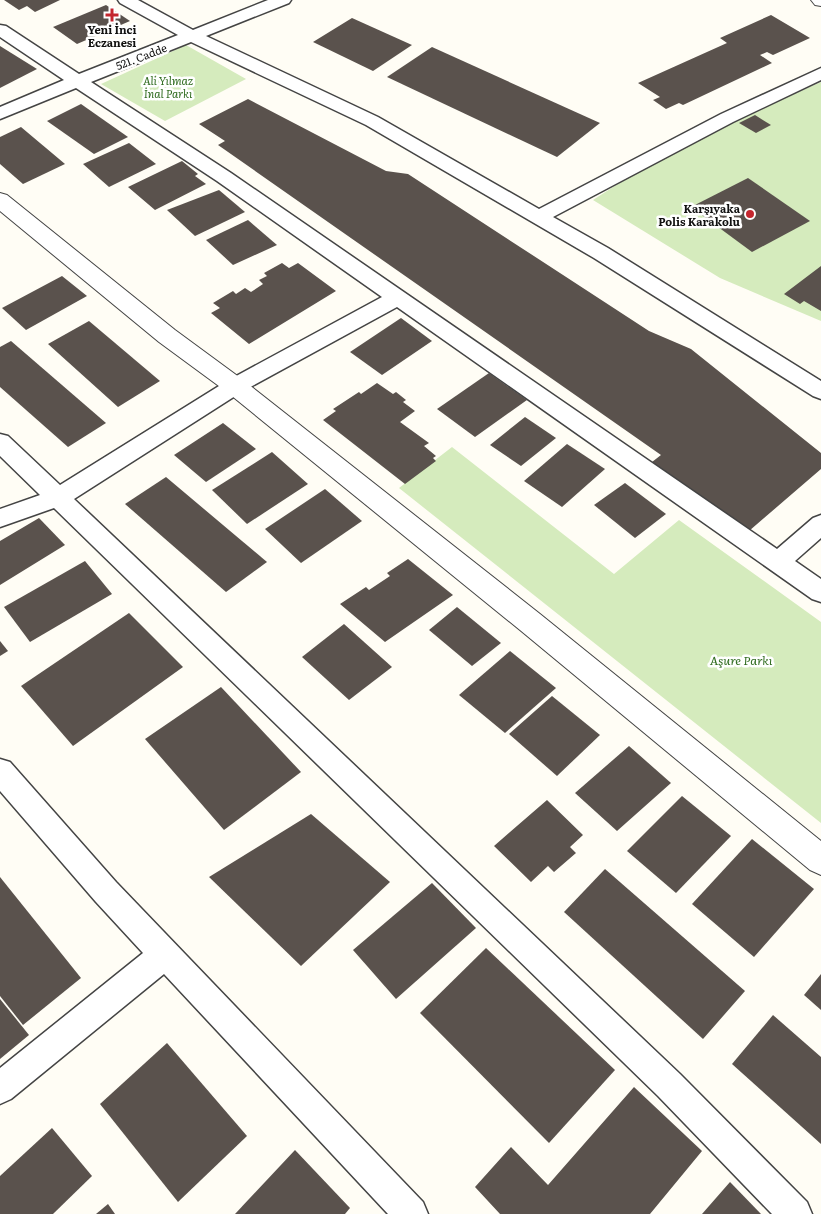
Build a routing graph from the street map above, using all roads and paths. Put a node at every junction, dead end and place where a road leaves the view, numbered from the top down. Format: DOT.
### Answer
graph roads {
  1 [pos="126,0"];
  2 [pos="283,0"];
  3 [pos="0,30"];
  4 [pos="192,36"];
  5 [pos="821,73"];
  6 [pos="79,80"];
  7 [pos="0,114"];
  8 [pos="0,200"];
  9 [pos="539,217"];
  10 [pos="397,298"];
  11 [pos="235,386"];
  12 [pos="821,391"];
  13 [pos="0,442"];
  14 [pos="58,498"];
  15 [pos="0,518"];
  16 [pos="821,524"];
  17 [pos="778,562"];
  18 [pos="821,592"];
  19 [pos="0,771"];
  20 [pos="821,860"];
  21 [pos="165,954"];
  22 [pos="0,1088"];
  23 [pos="410,1213"];
  24 [pos="796,1214"];
  1 -- 4 [label="street"];
  2 -- 4 [label="street, 521. Cadde"];
  3 -- 6 [label="street"];
  4 -- 6 [label="street, 521. Cadde"];
  4 -- 9 [label="street"];
  5 -- 9 [label="street"];
  6 -- 7 [label="street, 521. Cadde"];
  6 -- 10 [label="street"];
  8 -- 11 [label="street"];
  9 -- 12 [label="street"];
  10 -- 11 [label="street"];
  10 -- 17 [label="street"];
  11 -- 14 [label="street"];
  11 -- 20 [label="street"];
  13 -- 14 [label="street"];
  14 -- 15 [label="street"];
  14 -- 24 [label="street"];
  16 -- 17 [label="street"];
  17 -- 18 [label="street"];
  19 -- 21 [label="street"];
  21 -- 22 [label="street"];
  21 -- 23 [label="street"];
}
